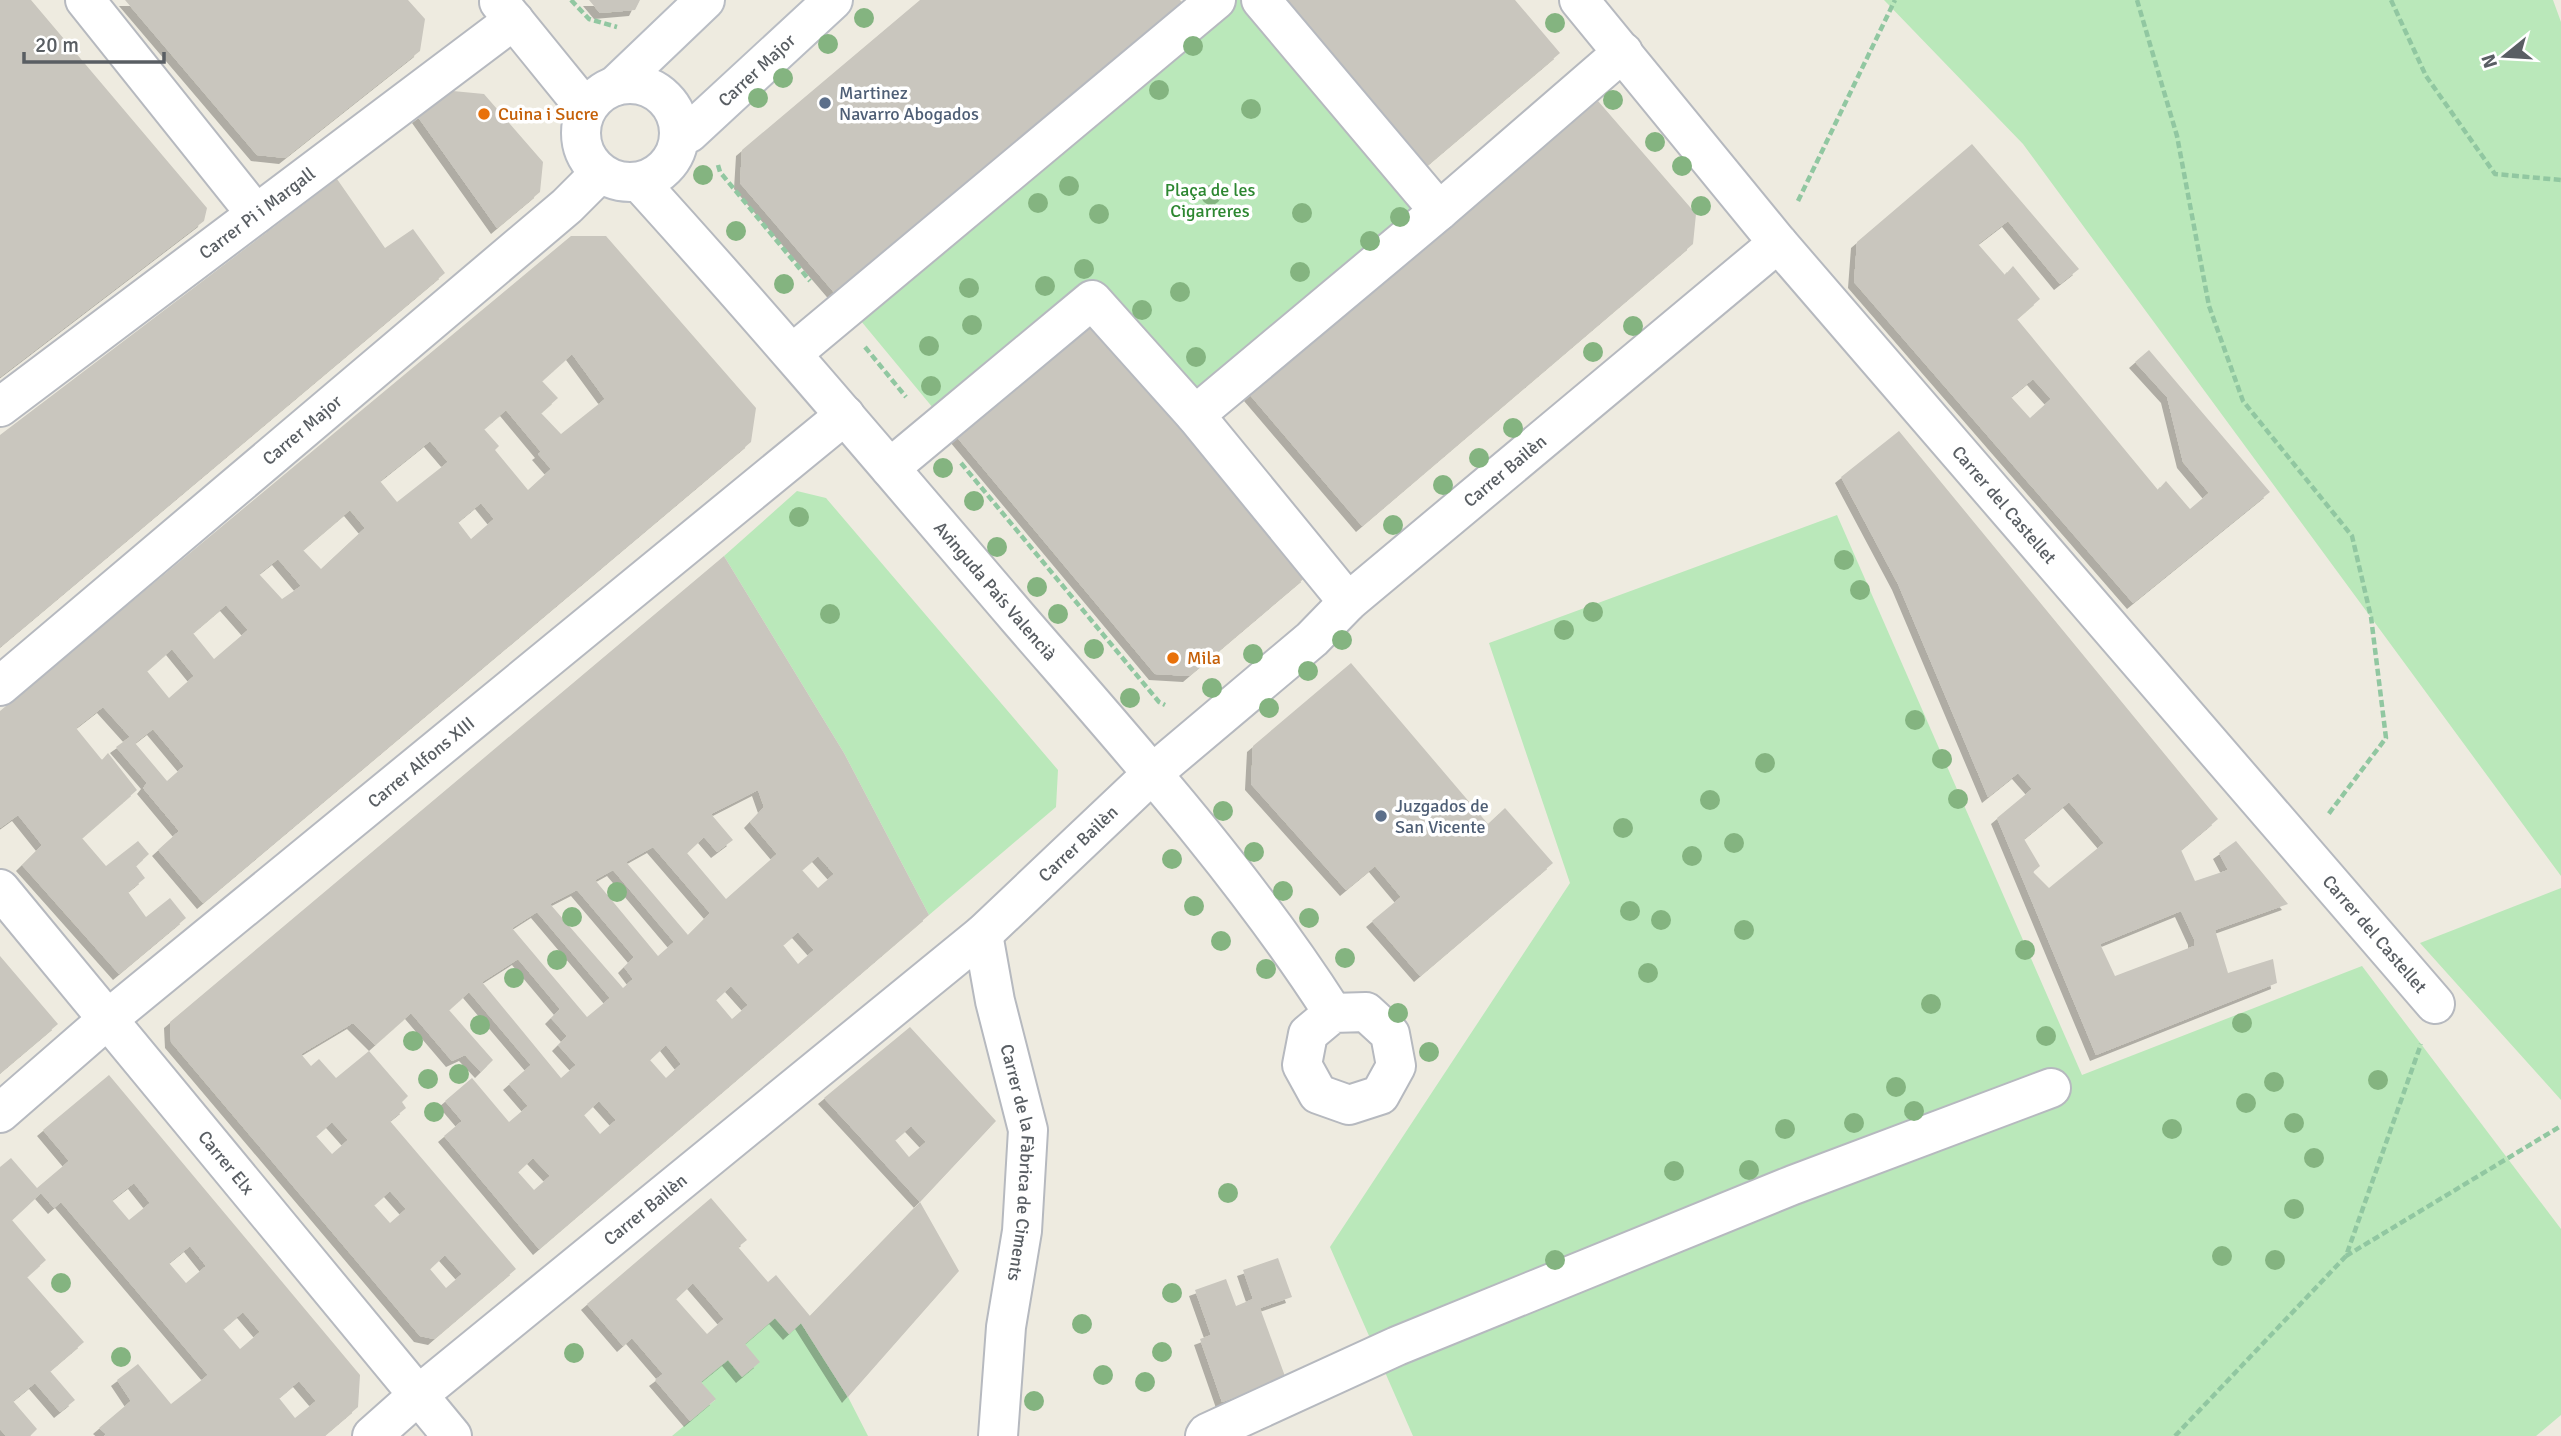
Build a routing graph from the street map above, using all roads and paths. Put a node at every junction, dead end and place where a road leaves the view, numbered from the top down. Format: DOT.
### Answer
graph roads {
  1 [pos="85,0"];
  2 [pos="571,0"];
  3 [pos="705,0"];
  4 [pos="833,0"];
  5 [pos="1216,0"];
  6 [pos="1261,0"];
  7 [pos="1579,0"];
  8 [pos="1895,0"];
  9 [pos="2137,0"];
  10 [pos="2391,0"];
  11 [pos="506,10"];
  12 [pos="620,27"];
  13 [pos="1623,52"];
  14 [pos="600,98"];
  15 [pos="679,137"];
  16 [pos="717,161"];
  17 [pos="600,173"];
  18 [pos="2561,180"];
  19 [pos="639,183"];
  20 [pos="1439,211"];
  21 [pos="256,214"];
  22 [pos="1778,243"];
  23 [pos="816,289"];
  24 [pos="860,341"];
  25 [pos="793,353"];
  26 [pos="913,405"];
  27 [pos="0,407"];
  28 [pos="845,415"];
  29 [pos="1195,415"];
  30 [pos="957,458"];
  31 [pos="890,468"];
  32 [pos="1348,602"];
  33 [pos="0,686"];
  34 [pos="1205,729"];
  35 [pos="1153,773"];
  36 [pos="2301,850"];
  37 [pos="0,889"];
  38 [pos="983,934"];
  39 [pos="2435,1004"];
  40 [pos="1333,1013"];
  41 [pos="108,1020"];
  42 [pos="2050,1088"];
  43 [pos="0,1113"];
  44 [pos="2561,1126"];
  45 [pos="2346,1256"];
  46 [pos="417,1396"];
  47 [pos="372,1436"];
  48 [pos="452,1436"];
  49 [pos="998,1436"];
  50 [pos="1206,1436"];
  51 [pos="2175,1436"];
  1 -- 21 [label="street"];
  2 -- 12 [label="path"];
  3 -- 14 [label="street"];
  4 -- 15 [label="street, Carrer Major"];
  5 -- 25 [label="street"];
  6 -- 20 [label="street"];
  7 -- 13 [label="street, Carrer del Castellet"];
  8 -- 22 [label="path"];
  9 -- 36 [label="path"];
  10 -- 18 [label="path"];
  11 -- 14 [label="street"];
  11 -- 21 [label="street, Carrer Pi i Margall"];
  13 -- 20 [label="street"];
  13 -- 22 [label="street, Carrer del Castellet"];
  14 -- 15 [label="street"];
  14 -- 17 [label="street"];
  15 -- 19 [label="street"];
  16 -- 23 [label="path"];
  17 -- 19 [label="street"];
  17 -- 33 [label="street, Carrer Major"];
  19 -- 25 [label="street, Avinguda País Valencià"];
  20 -- 29 [label="street"];
  21 -- 27 [label="street, Carrer Pi i Margall"];
  22 -- 32 [label="street, Carrer Bailèn"];
  22 -- 36 [label="street, Carrer del Castellet"];
  24 -- 26 [label="path"];
  25 -- 28 [label="street, Avinguda País Valencià"];
  28 -- 31 [label="street, Avinguda País Valencià"];
  28 -- 41 [label="street, Carrer Alfons XIII"];
  29 -- 31 [label="street"];
  29 -- 32 [label="street"];
  30 -- 34 [label="path"];
  31 -- 35 [label="street, Avinguda País Valencià"];
  32 -- 34 [label="street, Carrer Bailèn"];
  34 -- 35 [label="street, Carrer Bailèn"];
  35 -- 38 [label="street, Carrer Bailèn"];
  35 -- 40 [label="street, Avinguda País Valencià"];
  36 -- 39 [label="street, Carrer del Castellet"];
  37 -- 41 [label="street, Carrer Elx"];
  38 -- 46 [label="street, Carrer Bailèn"];
  38 -- 49 [label="street, Carrer de la Fàbrica de Ciments"];
  39 -- 45 [label="path"];
  41 -- 43 [label="street, Carrer Alfons XIII"];
  41 -- 46 [label="street, Carrer Elx"];
  42 -- 50 [label="street"];
  44 -- 45 [label="path"];
  45 -- 51 [label="path"];
  46 -- 47 [label="street, Carrer Bailèn"];
  46 -- 48 [label="street, Carrer Elx"];
}
